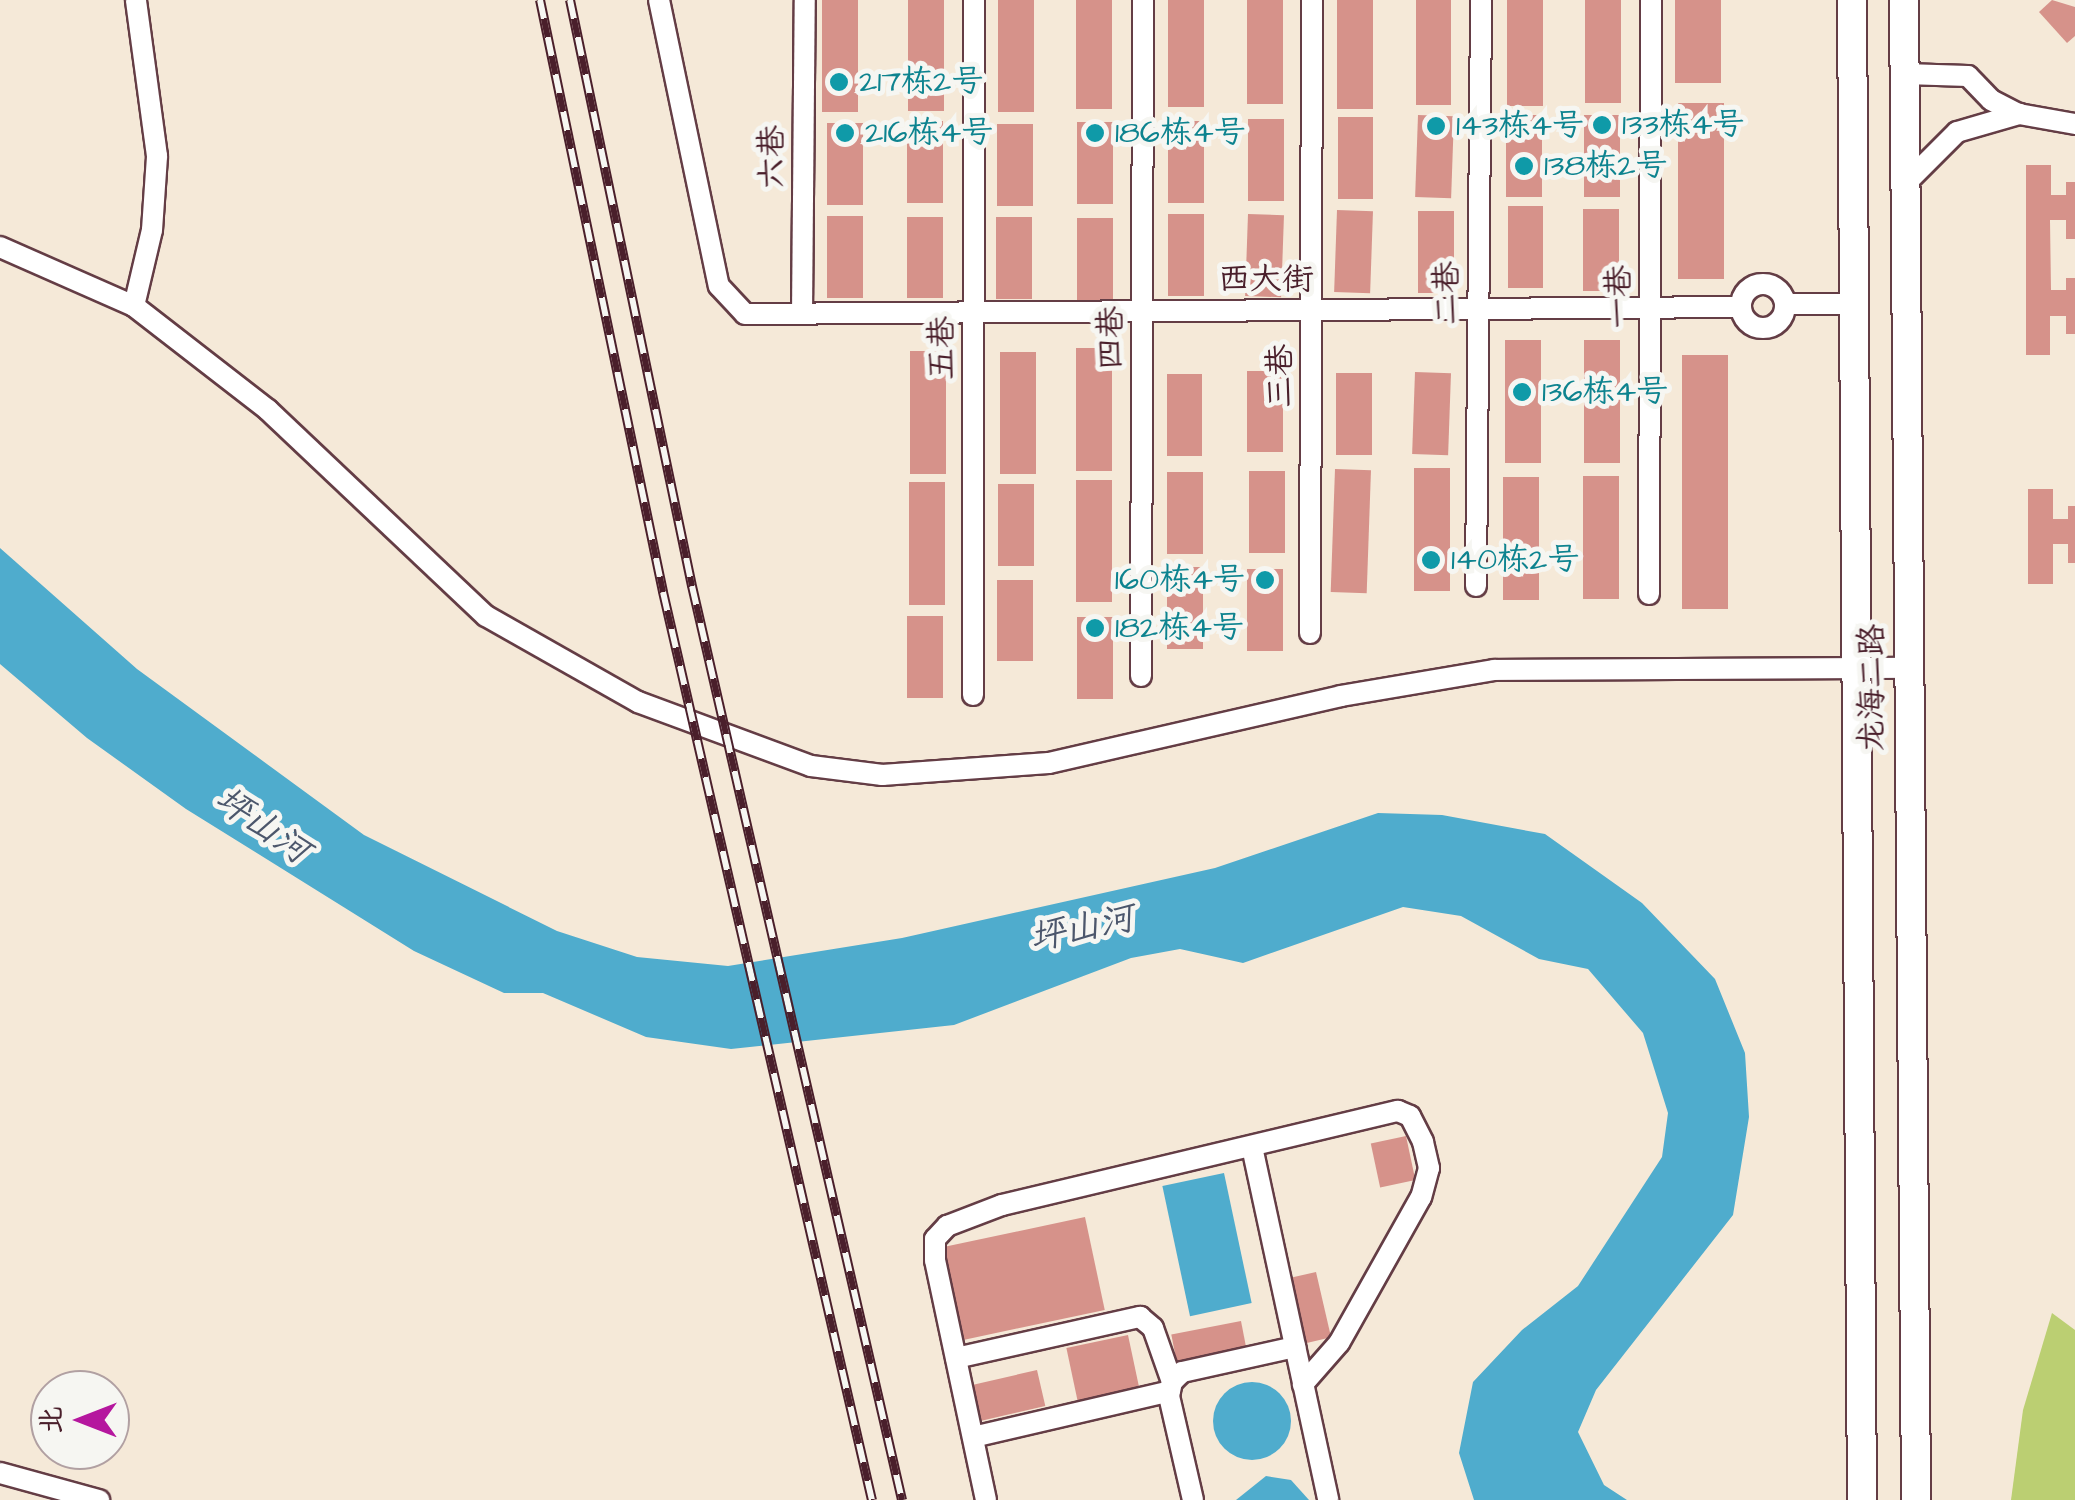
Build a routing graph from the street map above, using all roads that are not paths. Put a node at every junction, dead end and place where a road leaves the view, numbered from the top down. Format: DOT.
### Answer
graph roads {
  1 [pos="136,0"];
  2 [pos="659,0"];
  3 [pos="805,0"];
  4 [pos="974,0"];
  5 [pos="1143,0"];
  6 [pos="1312,0"];
  7 [pos="1480,0"];
  8 [pos="1651,0"];
  9 [pos="1852,0"];
  10 [pos="1904,0"];
  11 [pos="1904,74"];
  12 [pos="2019,114"];
  13 [pos="2075,124"];
  14 [pos="1904,185"];
  15 [pos="0,247"];
  16 [pos="1786,304"];
  17 [pos="1854,304"];
  18 [pos="134,306"];
  19 [pos="1740,307"];
  20 [pos="1650,308"];
  21 [pos="1478,309"];
  22 [pos="1312,310"];
  23 [pos="1142,311"];
  24 [pos="973,312"];
  25 [pos="797,314"];
  26 [pos="1476,586"];
  27 [pos="1649,594"];
  28 [pos="1310,633"];
  29 [pos="1858,668"];
  30 [pos="1908,668"];
  31 [pos="1141,676"];
  32 [pos="973,695"];
  33 [pos="1252,1147"];
  34 [pos="1295,1347"];
  35 [pos="956,1358"];
  36 [pos="1303,1384"];
  37 [pos="1171,1386"];
  38 [pos="973,1437"];
  39 [pos="0,1472"];
  40 [pos="99,1500"];
  41 [pos="986,1500"];
  42 [pos="1193,1500"];
  43 [pos="1328,1500"];
  44 [pos="1862,1500"];
  45 [pos="1916,1500"];
  1 -- 18 [label="street"];
  2 -- 25 [label="street, 西大街"];
  3 -- 25 [label="street, 六巷"];
  4 -- 24 [label="street, 五巷"];
  5 -- 23 [label="street, 四巷"];
  6 -- 22 [label="street, 三巷"];
  7 -- 21 [label="street, 二巷"];
  8 -- 20 [label="street, 一巷"];
  9 -- 17 [label="main road, 龙海二路"];
  10 -- 11 [label="main road, 龙海二路"];
  11 -- 12 [label="street"];
  11 -- 14 [label="main road, 龙海二路"];
  12 -- 13 [label="street"];
  12 -- 14 [label="street"];
  14 -- 30 [label="main road, 龙海二路"];
  15 -- 18 [label="street"];
  16 -- 17 [label="street"];
  16 -- 19 [label="street"];
  16 -- 19 [label="street"];
  17 -- 29 [label="main road, 龙海二路"];
  18 -- 29 [label="street"];
  19 -- 20 [label="street, 西大街"];
  20 -- 21 [label="street, 西大街"];
  20 -- 27 [label="street, 一巷"];
  21 -- 22 [label="street, 西大街"];
  21 -- 26 [label="street, 二巷"];
  22 -- 23 [label="street, 西大街"];
  22 -- 28 [label="street, 三巷"];
  23 -- 24 [label="street, 西大街"];
  23 -- 31 [label="street, 四巷"];
  24 -- 25 [label="street, 西大街"];
  24 -- 32 [label="street, 五巷"];
  29 -- 30 [label="street"];
  29 -- 44 [label="main road, 龙海二路"];
  30 -- 45 [label="main road, 龙海二路"];
  33 -- 34 [label="street"];
  33 -- 35 [label="street"];
  33 -- 36 [label="street"];
  34 -- 36 [label="street"];
  34 -- 37 [label="street"];
  35 -- 37 [label="street"];
  35 -- 38 [label="street"];
  36 -- 43 [label="street"];
  37 -- 38 [label="street"];
  37 -- 42 [label="street"];
  38 -- 41 [label="street"];
  39 -- 40 [label="street"];
}
